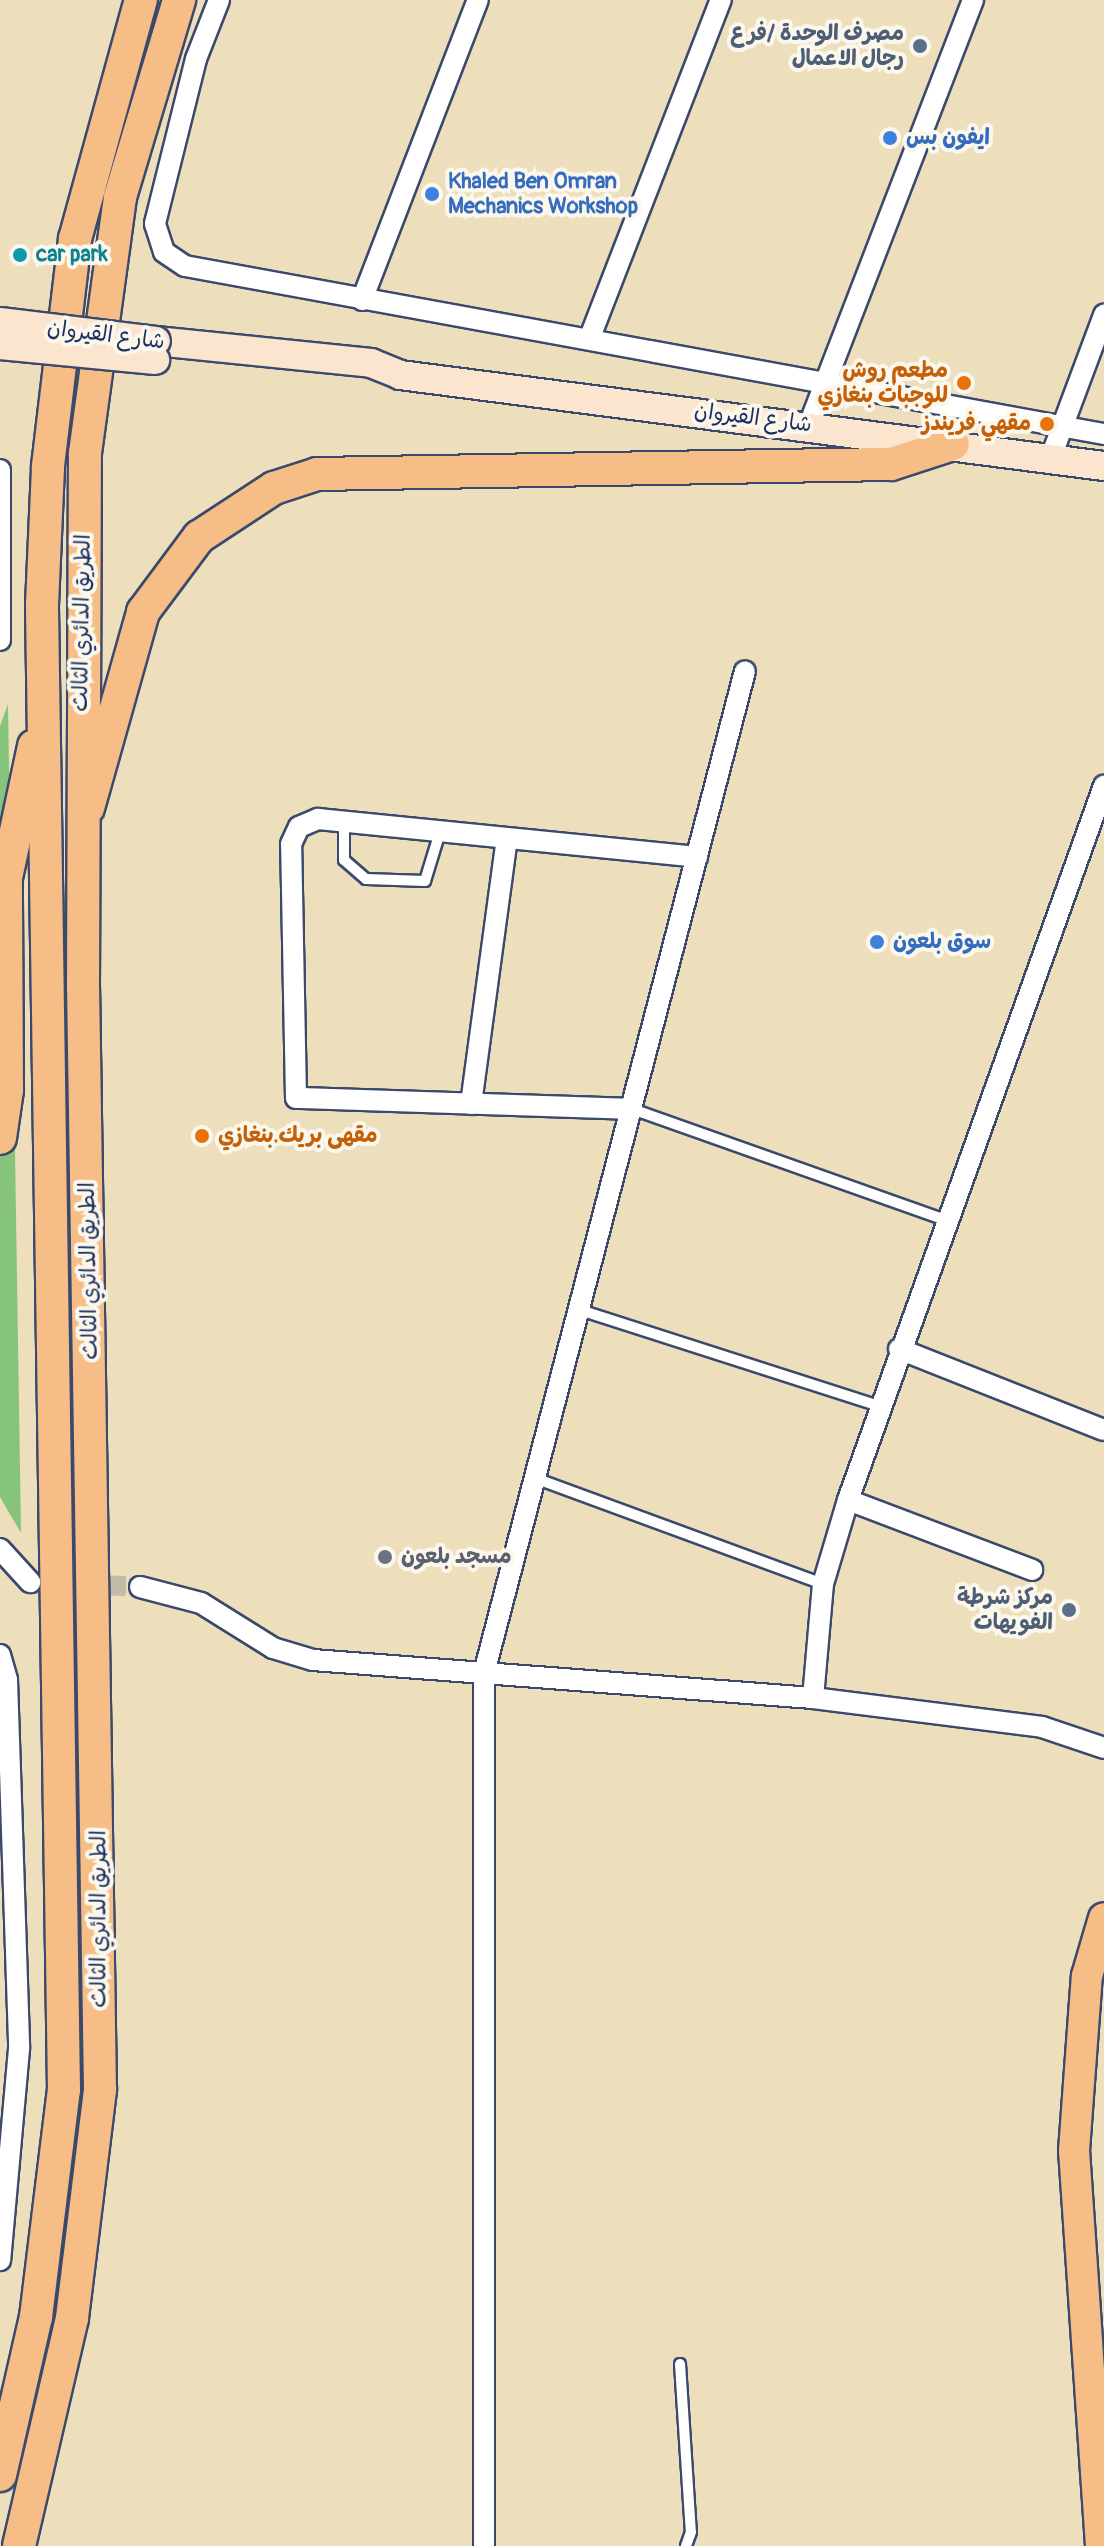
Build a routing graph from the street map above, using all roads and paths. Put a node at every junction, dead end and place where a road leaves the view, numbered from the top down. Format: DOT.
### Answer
graph roads {
  1 [pos="141,0"];
  2 [pos="179,0"];
  3 [pos="219,0"];
  4 [pos="478,0"];
  5 [pos="721,0"];
  6 [pos="973,0"];
  7 [pos="362,300"];
  8 [pos="1104,315"];
  9 [pos="0,322"];
  10 [pos="590,337"];
  11 [pos="0,345"];
  12 [pos="156,350"];
  13 [pos="824,382"];
  14 [pos="809,425"];
  15 [pos="1063,426"];
  16 [pos="1104,434"];
  17 [pos="953,444"];
  18 [pos="1051,457"];
  19 [pos="1104,466"];
  20 [pos="0,470"];
  21 [pos="0,640"];
  22 [pos="745,671"];
  23 [pos="43,720"];
  24 [pos="1104,786"];
  25 [pos="82,822"];
  26 [pos="344,822"];
  27 [pos="440,832"];
  28 [pos="507,839"];
  29 [pos="697,857"];
  30 [pos="471,1104"];
  31 [pos="632,1109"];
  32 [pos="0,1138"];
  33 [pos="945,1220"];
  34 [pos="576,1309"];
  35 [pos="899,1349"];
  36 [pos="880,1406"];
  37 [pos="1104,1430"];
  38 [pos="531,1476"];
  39 [pos="848,1500"];
  40 [pos="0,1549"];
  41 [pos="1032,1570"];
  42 [pos="30,1582"];
  43 [pos="823,1584"];
  44 [pos="140,1587"];
  45 [pos="0,1655"];
  46 [pos="484,1673"];
  47 [pos="813,1698"];
  48 [pos="1104,1748"];
  49 [pos="1104,1918"];
  50 [pos="0,2260"];
  51 [pos="1097,2343"];
  52 [pos="680,2364"];
  53 [pos="0,2475"];
  54 [pos="19,2546"];
  55 [pos="484,2546"];
  56 [pos="686,2546"];
  57 [pos="1101,2546"];
  1 -- 23 [label="highway, الطريق الدائري الثالث"];
  2 -- 25 [label="highway, الطريق الدائري الثالث"];
  3 -- 7 [label="street"];
  4 -- 7 [label="street"];
  5 -- 10 [label="street"];
  6 -- 13 [label="street"];
  7 -- 10 [label="street"];
  8 -- 15 [label="street"];
  9 -- 12 [label="main road, شارع القيروان, bridge"];
  10 -- 13 [label="street"];
  11 -- 12 [label="main road, شارع القيروان, bridge"];
  12 -- 14 [label="main road, شارع القيروان"];
  13 -- 14 [label="street"];
  13 -- 15 [label="street"];
  14 -- 17 [label="main road, شارع القيروان"];
  15 -- 16 [label="street"];
  15 -- 18 [label="street"];
  17 -- 18 [label="main road, شارع القيروان"];
  17 -- 25 [label="highway"];
  18 -- 19 [label="main road, شارع القيروان"];
  20 -- 21 [label="street"];
  22 -- 29 [label="street"];
  23 -- 32 [label="highway"];
  23 -- 53 [label="highway, الطريق الدائري الثالث"];
  24 -- 33 [label="street"];
  25 -- 54 [label="highway, الطريق الدائري الثالث"];
  26 -- 27 [label="street"];
  26 -- 27 [label="lane"];
  26 -- 30 [label="street"];
  27 -- 28 [label="street"];
  28 -- 29 [label="street"];
  28 -- 30 [label="street"];
  29 -- 31 [label="street"];
  30 -- 31 [label="street"];
  31 -- 33 [label="lane"];
  31 -- 34 [label="street"];
  33 -- 35 [label="street"];
  34 -- 36 [label="lane"];
  34 -- 38 [label="street"];
  35 -- 36 [label="street"];
  35 -- 37 [label="street"];
  36 -- 39 [label="street"];
  38 -- 43 [label="lane"];
  38 -- 46 [label="street"];
  39 -- 41 [label="street"];
  39 -- 43 [label="street"];
  40 -- 42 [label="street"];
  43 -- 47 [label="street"];
  44 -- 46 [label="street"];
  45 -- 50 [label="street"];
  46 -- 47 [label="street"];
  46 -- 55 [label="street"];
  47 -- 48 [label="street"];
  49 -- 51 [label="main road"];
  51 -- 57 [label="main road"];
  52 -- 56 [label="lane"];
}
